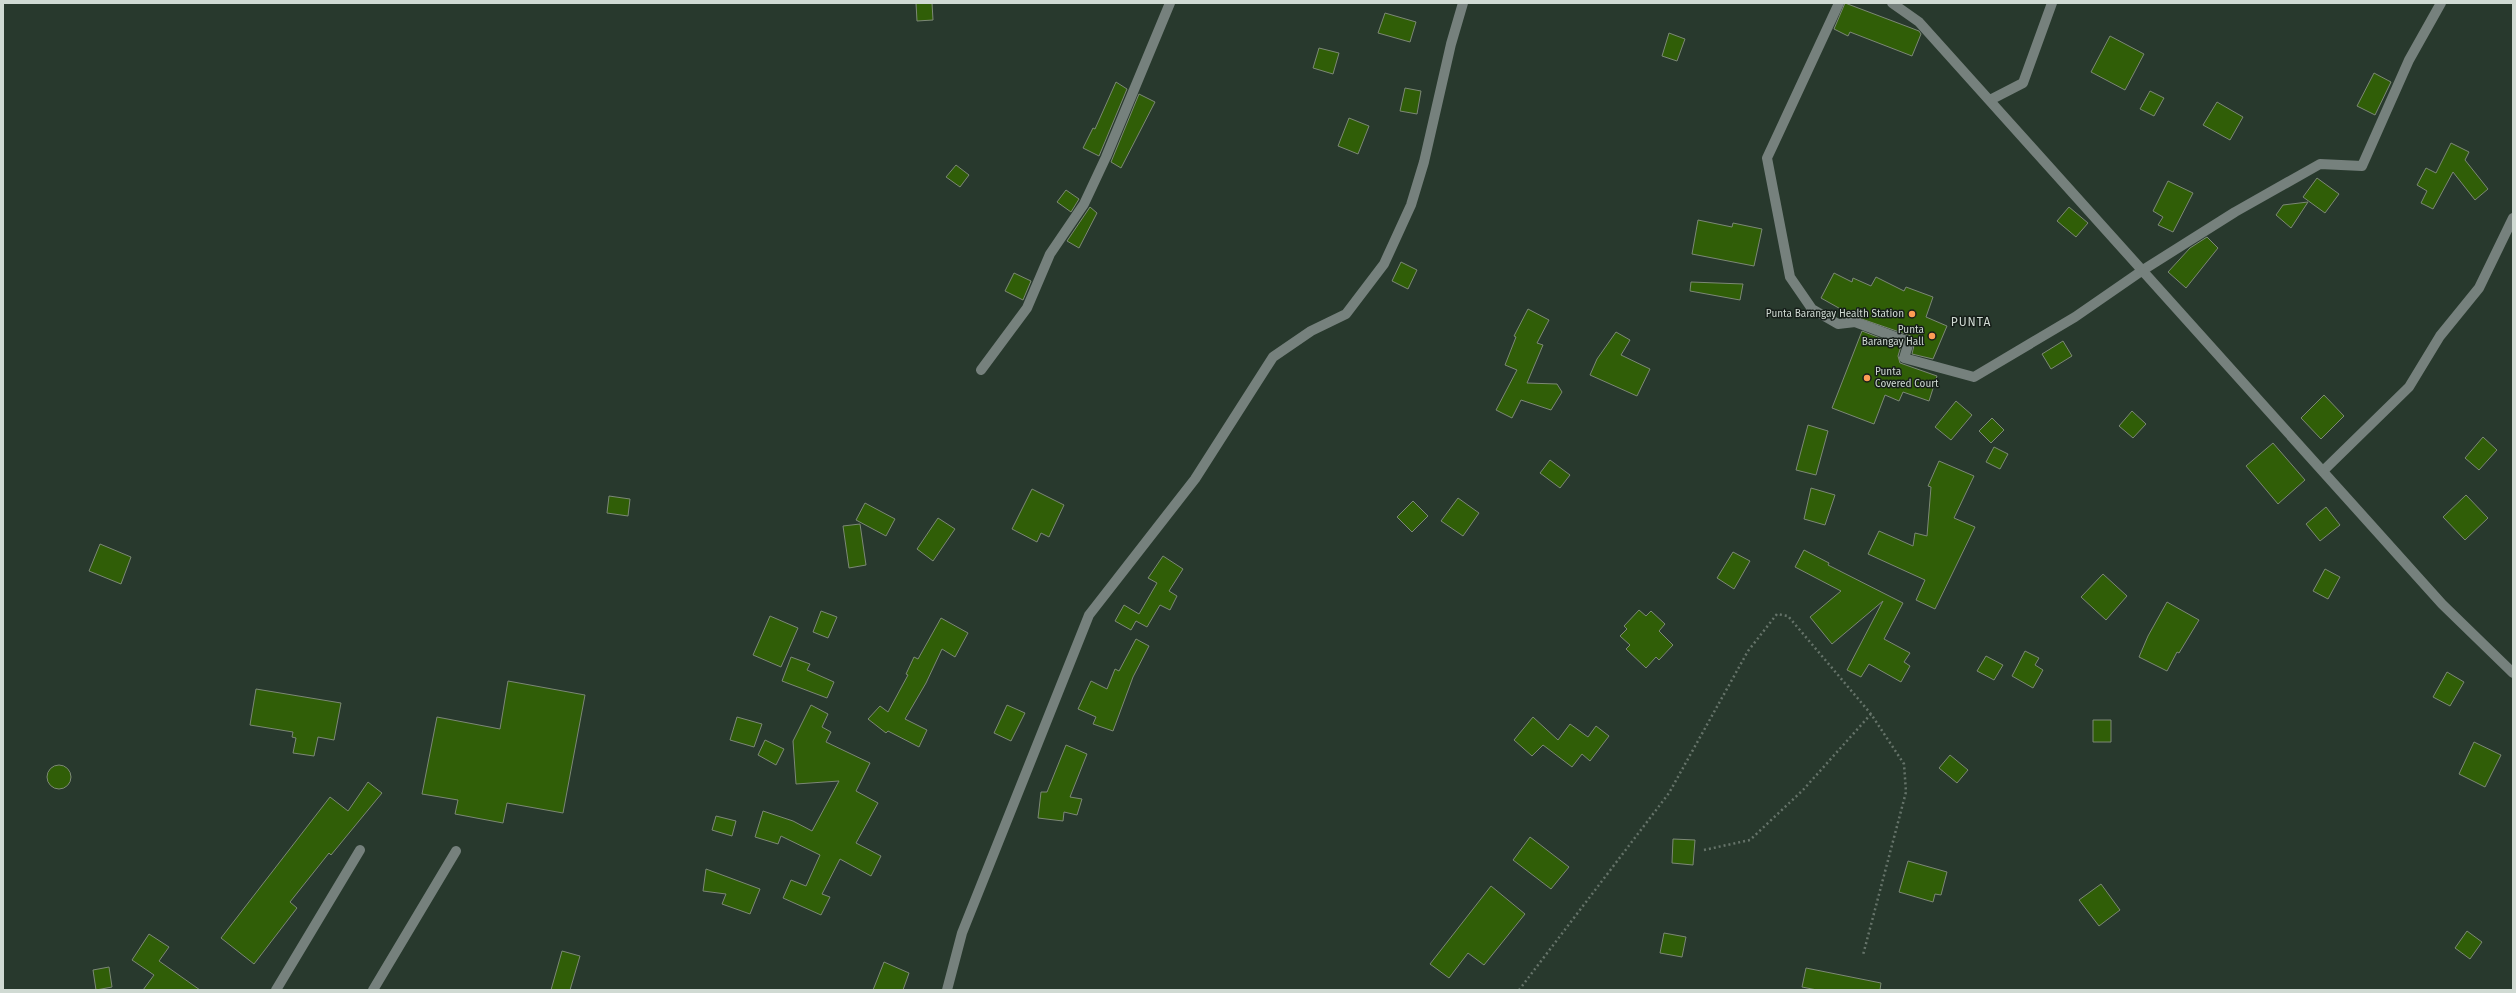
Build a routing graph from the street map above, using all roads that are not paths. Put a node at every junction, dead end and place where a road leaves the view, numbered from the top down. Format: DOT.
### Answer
graph roads {
  1 [pos="1170,3"];
  2 [pos="1463,3"];
  3 [pos="1839,3"];
  4 [pos="1892,3"];
  5 [pos="2052,3"];
  6 [pos="2441,3"];
  7 [pos="1990,100"];
  8 [pos="2513,218"];
  9 [pos="2143,270"];
  10 [pos="981,370"];
  11 [pos="2323,471"];
  12 [pos="2513,673"];
  13 [pos="360,850"];
  14 [pos="456,852"];
  15 [pos="276,990"];
  16 [pos="373,990"];
  17 [pos="947,990"];
  1 -- 10 [label="street"];
  2 -- 17 [label="street"];
  3 -- 9 [label="street"];
  4 -- 7 [label="street"];
  5 -- 7 [label="street"];
  6 -- 9 [label="street"];
  7 -- 9 [label="street"];
  8 -- 11 [label="street"];
  9 -- 11 [label="street"];
  11 -- 12 [label="street"];
  13 -- 15 [label="street"];
  14 -- 16 [label="street"];
}
